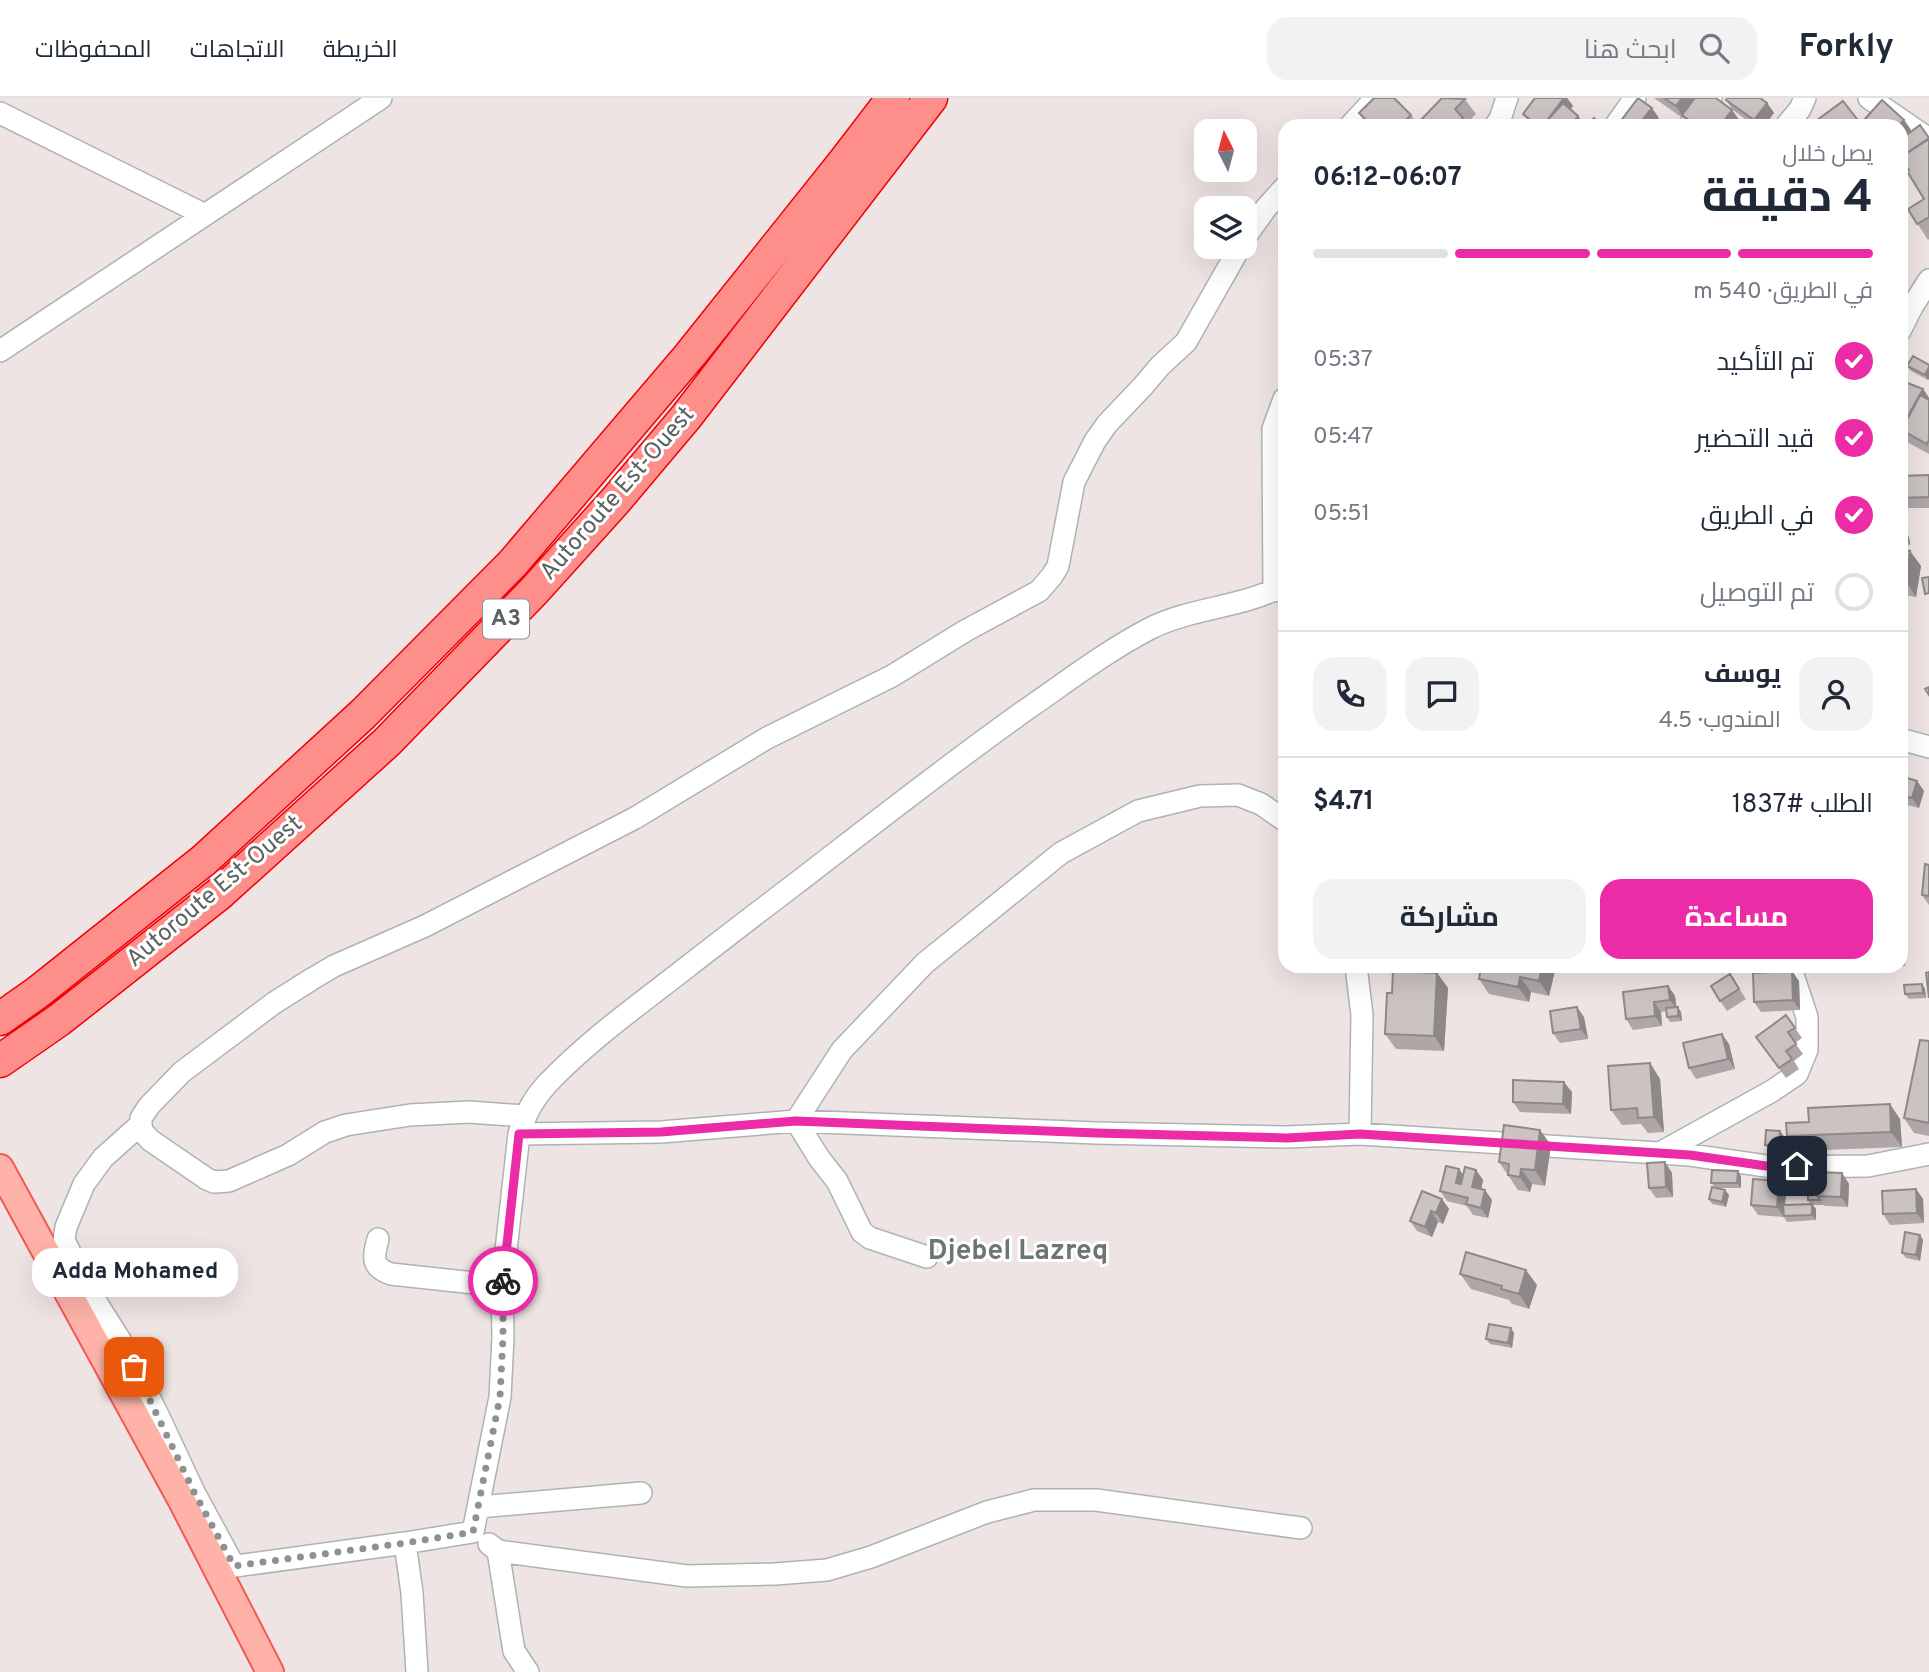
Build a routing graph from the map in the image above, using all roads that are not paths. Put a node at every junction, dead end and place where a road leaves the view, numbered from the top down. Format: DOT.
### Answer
graph roads {
  1 [pos="381,98"];
  2 [pos="892,98"];
  3 [pos="931,98"];
  4 [pos="1376,98"];
  5 [pos="1507,98"];
  6 [pos="1636,98"];
  7 [pos="1711,98"];
  8 [pos="1805,98"];
  9 [pos="1869,98"];
  10 [pos="0,113"];
  11 [pos="1356,119"];
  12 [pos="1500,119"];
  13 [pos="1620,119"];
  14 [pos="1694,119"];
  15 [pos="1792,119"];
  16 [pos="1894,119"];
  17 [pos="1278,195"];
  18 [pos="205,215"];
  19 [pos="1257,221"];
  20 [pos="1233,259"];
  21 [pos="1929,280"];
  22 [pos="1908,315"];
  23 [pos="0,351"];
  24 [pos="1278,415"];
  25 [pos="1278,562"];
  26 [pos="1278,588"];
  27 [pos="1908,741"];
  28 [pos="1929,747"];
  29 [pos="1278,816"];
  30 [pos="1357,973"];
  31 [pos="1792,973"];
  32 [pos="0,1019"];
  33 [pos="0,1061"];
  34 [pos="796,1121"];
  35 [pos="141,1124"];
  36 [pos="522,1125"];
  37 [pos="1360,1134"];
  38 [pos="1658,1154"];
  39 [pos="1929,1154"];
  40 [pos="0,1168"];
  41 [pos="378,1239"];
  42 [pos="927,1257"];
  43 [pos="502,1286"];
  44 [pos="641,1493"];
  45 [pos="478,1507"];
  46 [pos="1301,1528"];
  47 [pos="473,1532"];
  48 [pos="405,1543"];
  49 [pos="498,1550"];
  50 [pos="225,1567"];
  51 [pos="270,1672"];
  52 [pos="417,1672"];
  53 [pos="528,1672"];
  1 -- 18 [label="street"];
  2 -- 32 [label="highway, Autoroute Est-Ouest / A3"];
  3 -- 33 [label="highway, Autoroute Est-Ouest / A3"];
  4 -- 11 [label="street"];
  5 -- 12 [label="street"];
  6 -- 13 [label="street"];
  7 -- 14 [label="street"];
  8 -- 15 [label="street"];
  9 -- 16 [label="street"];
  10 -- 18 [label="street"];
  17 -- 19 [label="street"];
  18 -- 23 [label="street"];
  20 -- 35 [label="street"];
  21 -- 22 [label="street"];
  24 -- 25 [label="street"];
  26 -- 36 [label="street"];
  27 -- 28 [label="street"];
  29 -- 34 [label="street"];
  30 -- 37 [label="street"];
  31 -- 38 [label="street"];
  34 -- 36 [label="street"];
  34 -- 37 [label="street"];
  34 -- 42 [label="street"];
  35 -- 36 [label="street"];
  35 -- 50 [label="street"];
  36 -- 43 [label="street"];
  37 -- 38 [label="street"];
  38 -- 39 [label="street"];
  40 -- 50 [label="main road"];
  41 -- 43 [label="street"];
  43 -- 45 [label="street"];
  44 -- 45 [label="street"];
  45 -- 47 [label="street"];
  46 -- 49 [label="street"];
  47 -- 48 [label="street"];
  47 -- 49 [label="street"];
  48 -- 50 [label="street"];
  48 -- 52 [label="street"];
  49 -- 53 [label="street"];
  50 -- 51 [label="main road"];
}
